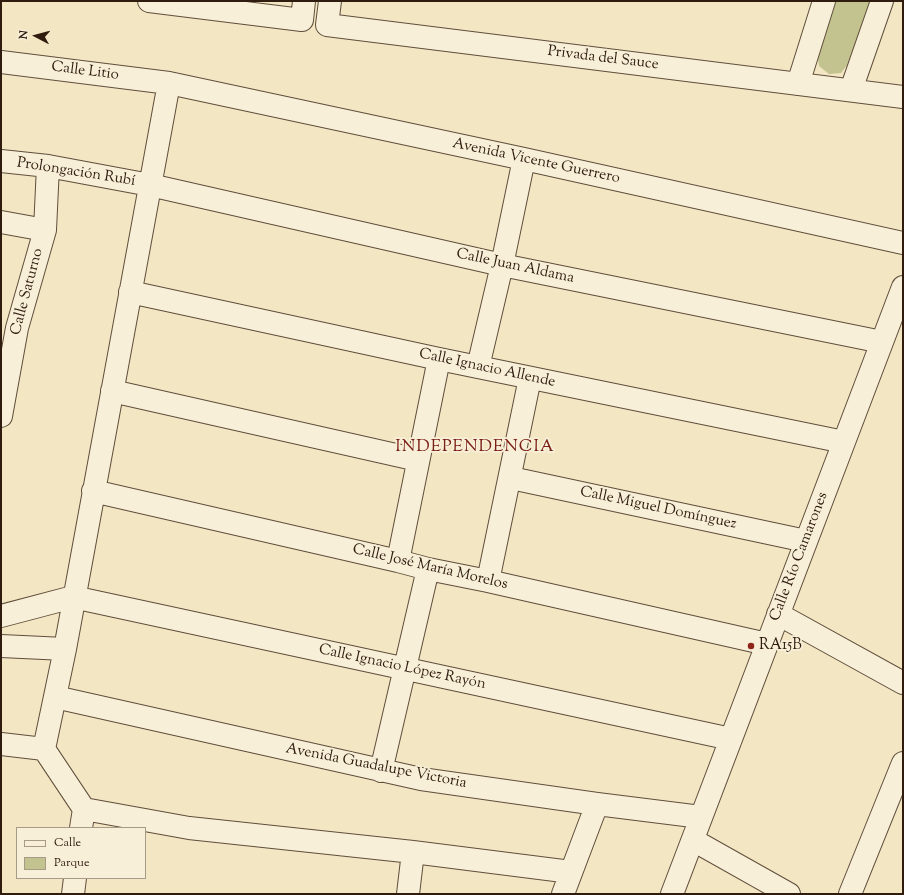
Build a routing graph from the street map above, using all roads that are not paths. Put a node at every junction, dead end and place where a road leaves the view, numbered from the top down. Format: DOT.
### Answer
graph roads {
  1 [pos="150,1"];
  2 [pos="304,1"];
  3 [pos="330,1"];
  4 [pos="824,1"];
  5 [pos="882,1"];
  6 [pos="1,62"];
  7 [pos="169,83"];
  8 [pos="798,84"];
  9 [pos="851,90"];
  10 [pos="903,97"];
  11 [pos="524,159"];
  12 [pos="1,161"];
  13 [pos="48,166"];
  14 [pos="150,185"];
  15 [pos="1,222"];
  16 [pos="45,230"];
  17 [pos="903,243"];
  18 [pos="502,264"];
  19 [pos="903,287"];
  20 [pos="130,292"];
  21 [pos="9,327"];
  22 [pos="882,342"];
  23 [pos="439,359"];
  24 [pos="478,367"];
  25 [pos="530,378"];
  26 [pos="112,391"];
  27 [pos="1,416"];
  28 [pos="844,442"];
  29 [pos="418,460"];
  30 [pos="510,478"];
  31 [pos="93,491"];
  32 [pos="806,541"];
  33 [pos="398,561"];
  34 [pos="428,569"];
  35 [pos="488,581"];
  36 [pos="73,597"];
  37 [pos="778,614"];
  38 [pos="1,616"];
  39 [pos="767,644"];
  40 [pos="1,646"];
  41 [pos="64,649"];
  42 [pos="404,668"];
  43 [pos="903,683"];
  44 [pos="55,697"];
  45 [pos="731,739"];
  46 [pos="1,744"];
  47 [pos="44,749"];
  48 [pos="903,763"];
  49 [pos="381,771"];
  50 [pos="597,804"];
  51 [pos="701,817"];
  52 [pos="82,819"];
  53 [pos="693,840"];
  54 [pos="413,852"];
  55 [pos="571,872"];
  56 [pos="75,879"];
  57 [pos="786,893"];
  58 [pos="74,894"];
  59 [pos="408,894"];
  60 [pos="563,894"];
  61 [pos="672,894"];
  62 [pos="850,894"];
  1 -- 2 [label="street"];
  3 -- 8 [label="street, Privada del Sauce"];
  4 -- 8 [label="street"];
  5 -- 9 [label="street"];
  6 -- 7 [label="street, Calle Litio"];
  7 -- 11 [label="street, Avenida Vicente Guerrero"];
  7 -- 14 [label="street"];
  8 -- 9 [label="street, Privada del Sauce"];
  9 -- 10 [label="street, Privada del Sauce"];
  11 -- 17 [label="street, Avenida Vicente Guerrero"];
  11 -- 18 [label="street"];
  12 -- 13 [label="street, Prolongación Rubí"];
  13 -- 14 [label="street, Prolongación Rubí"];
  13 -- 16 [label="street, Calle Saturno"];
  14 -- 18 [label="street, Calle Juan Aldama"];
  14 -- 20 [label="street"];
  15 -- 16 [label="street"];
  16 -- 21 [label="street, Calle Saturno"];
  18 -- 22 [label="street, Calle Juan Aldama"];
  18 -- 24 [label="street"];
  19 -- 22 [label="street, Calle Río Camarones"];
  20 -- 23 [label="street, Calle Ignacio Allende"];
  20 -- 26 [label="street"];
  21 -- 27 [label="street, Calle Saturno"];
  22 -- 28 [label="street, Calle Río Camarones"];
  23 -- 24 [label="street, Calle Ignacio Allende"];
  23 -- 29 [label="street"];
  24 -- 25 [label="street, Calle Ignacio Allende"];
  25 -- 28 [label="street, Calle Ignacio Allende"];
  25 -- 30 [label="street"];
  26 -- 29 [label="street"];
  26 -- 31 [label="street"];
  28 -- 32 [label="street, Calle Río Camarones"];
  29 -- 33 [label="street"];
  30 -- 32 [label="street, Calle Miguel Domínguez"];
  30 -- 35 [label="street"];
  31 -- 33 [label="street, Calle José María Morelos"];
  31 -- 36 [label="street"];
  32 -- 37 [label="street, Calle Río Camarones"];
  33 -- 34 [label="street, Calle José María Morelos"];
  34 -- 35 [label="street, Calle José María Morelos"];
  34 -- 42 [label="street"];
  35 -- 39 [label="street, Calle José María Morelos"];
  36 -- 38 [label="street"];
  36 -- 41 [label="street"];
  36 -- 42 [label="street, Calle Ignacio López Rayón"];
  37 -- 39 [label="street, Calle Río Camarones"];
  37 -- 43 [label="street"];
  39 -- 45 [label="street, Calle Río Camarones"];
  40 -- 41 [label="street"];
  41 -- 44 [label="street"];
  42 -- 45 [label="street, Calle Ignacio López Rayón"];
  42 -- 49 [label="street"];
  44 -- 47 [label="street"];
  44 -- 49 [label="street, Avenida Guadalupe Victoria"];
  45 -- 51 [label="street, Calle Río Camarones"];
  46 -- 47 [label="street"];
  47 -- 52 [label="street"];
  48 -- 62 [label="street"];
  49 -- 50 [label="street, Avenida Guadalupe Victoria"];
  50 -- 51 [label="street, Avenida Guadalupe Victoria"];
  50 -- 55 [label="street"];
  51 -- 53 [label="street, Calle Río Camarones"];
  52 -- 54 [label="street"];
  53 -- 57 [label="street"];
  53 -- 61 [label="street, Calle Río Camarones"];
  54 -- 55 [label="street"];
  54 -- 59 [label="street"];
  55 -- 60 [label="street"];
  56 -- 58 [label="street"];
}
